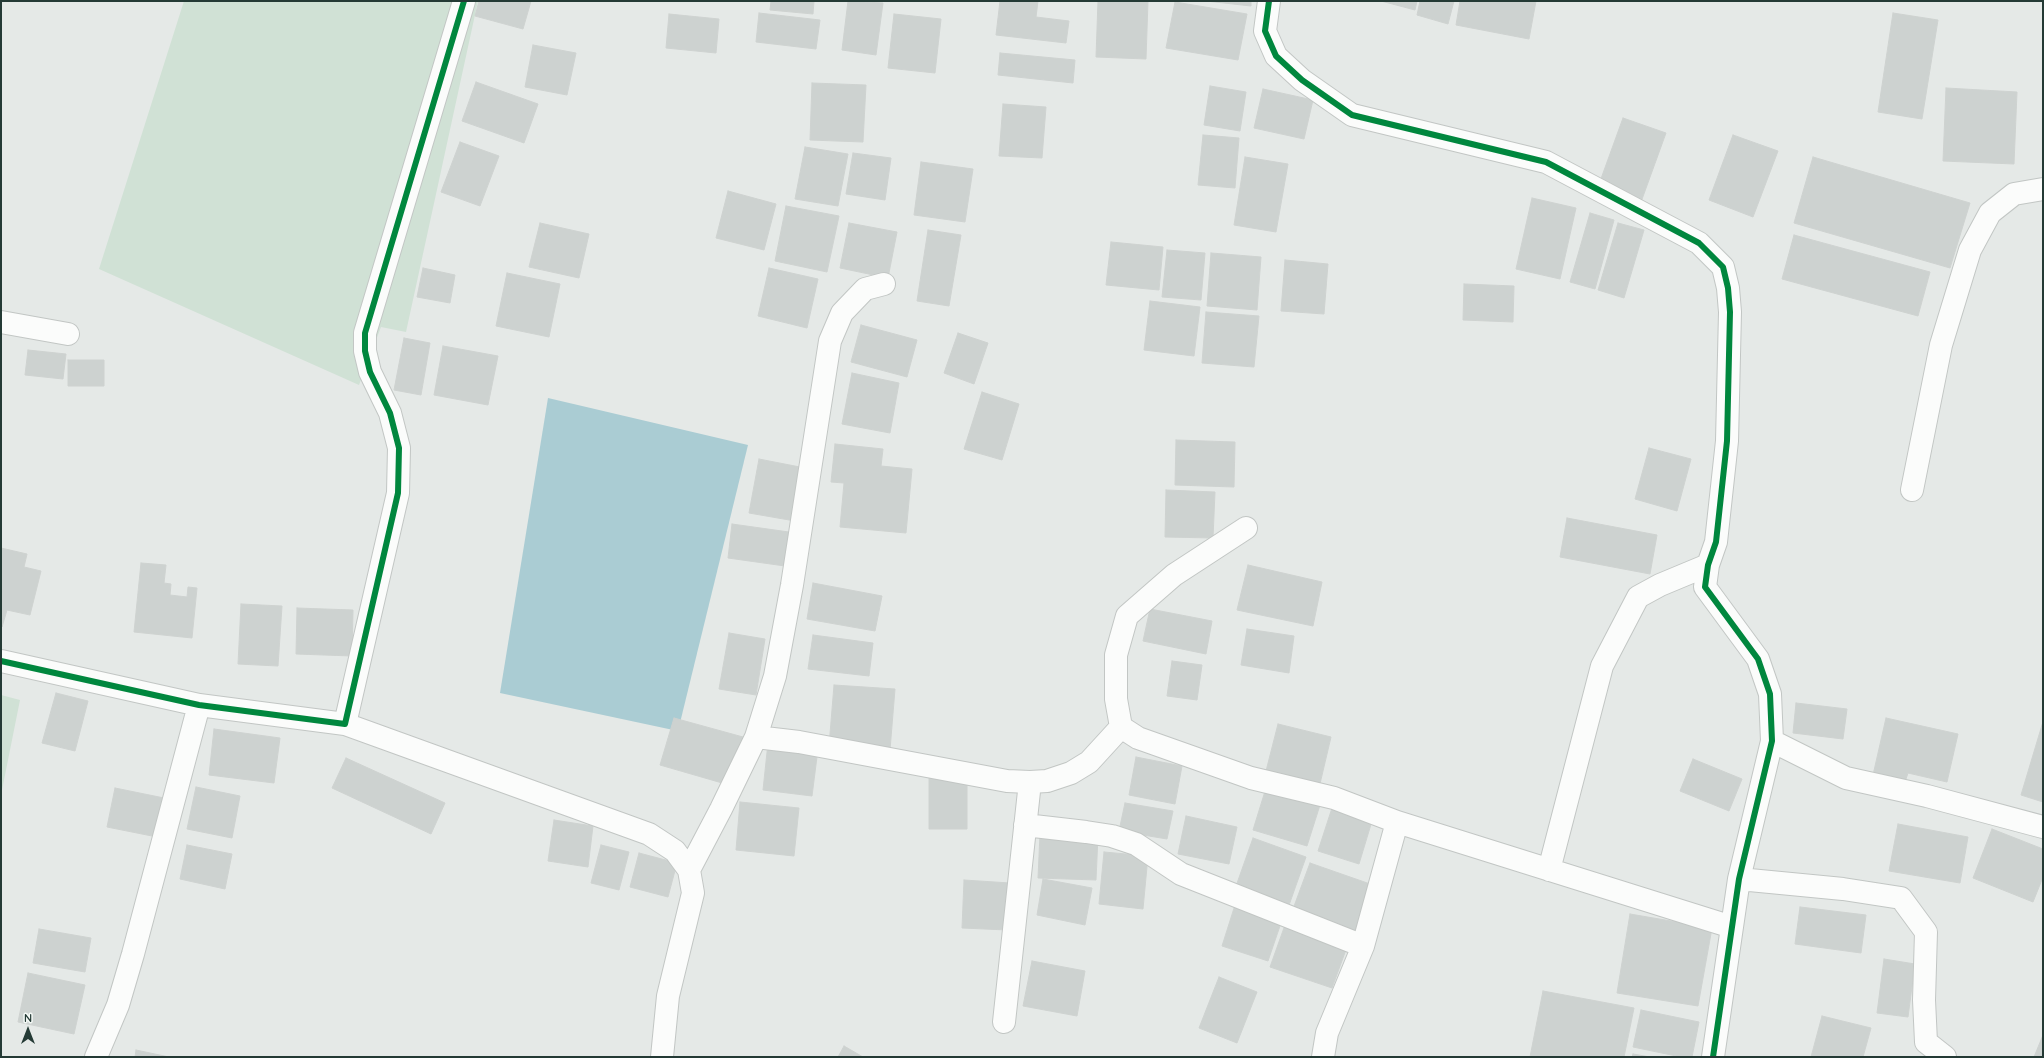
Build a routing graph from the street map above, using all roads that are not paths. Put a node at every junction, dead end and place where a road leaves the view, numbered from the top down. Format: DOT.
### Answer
graph roads {
  1 [pos="464,1"];
  2 [pos="1269,1"];
  3 [pos="2043,189"];
  4 [pos="884,284"];
  5 [pos="1,322"];
  6 [pos="68,334"];
  7 [pos="1912,490"];
  8 [pos="1246,528"];
  9 [pos="1708,565"];
  10 [pos="1,662"];
  11 [pos="199,705"];
  12 [pos="345,724"];
  13 [pos="1121,727"];
  14 [pos="756,737"];
  15 [pos="1772,741"];
  16 [pos="1030,782"];
  17 [pos="1397,822"];
  18 [pos="1025,825"];
  19 [pos="2043,827"];
  20 [pos="689,870"];
  21 [pos="1549,870"];
  22 [pos="1739,879"];
  23 [pos="1732,927"];
  24 [pos="1363,946"];
  25 [pos="1004,1022"];
  26 [pos="96,1057"];
  27 [pos="662,1057"];
  28 [pos="1322,1057"];
  29 [pos="1713,1057"];
  30 [pos="1945,1057"];
  1 -- 12 [label="street"];
  2 -- 9 [label="street"];
  3 -- 7 [label="street"];
  4 -- 14 [label="street"];
  5 -- 6 [label="street"];
  8 -- 13 [label="street"];
  9 -- 15 [label="street"];
  9 -- 21 [label="street"];
  10 -- 11 [label="street"];
  11 -- 12 [label="street"];
  11 -- 26 [label="street"];
  12 -- 20 [label="street"];
  13 -- 16 [label="street"];
  13 -- 17 [label="street"];
  14 -- 16 [label="street"];
  14 -- 20 [label="street"];
  15 -- 19 [label="street"];
  15 -- 22 [label="street"];
  16 -- 18 [label="street"];
  17 -- 21 [label="street"];
  17 -- 24 [label="street"];
  18 -- 24 [label="street"];
  18 -- 25 [label="street"];
  20 -- 27 [label="street"];
  21 -- 23 [label="street"];
  22 -- 23 [label="street"];
  22 -- 30 [label="street"];
  23 -- 29 [label="street"];
  24 -- 28 [label="street"];
}
